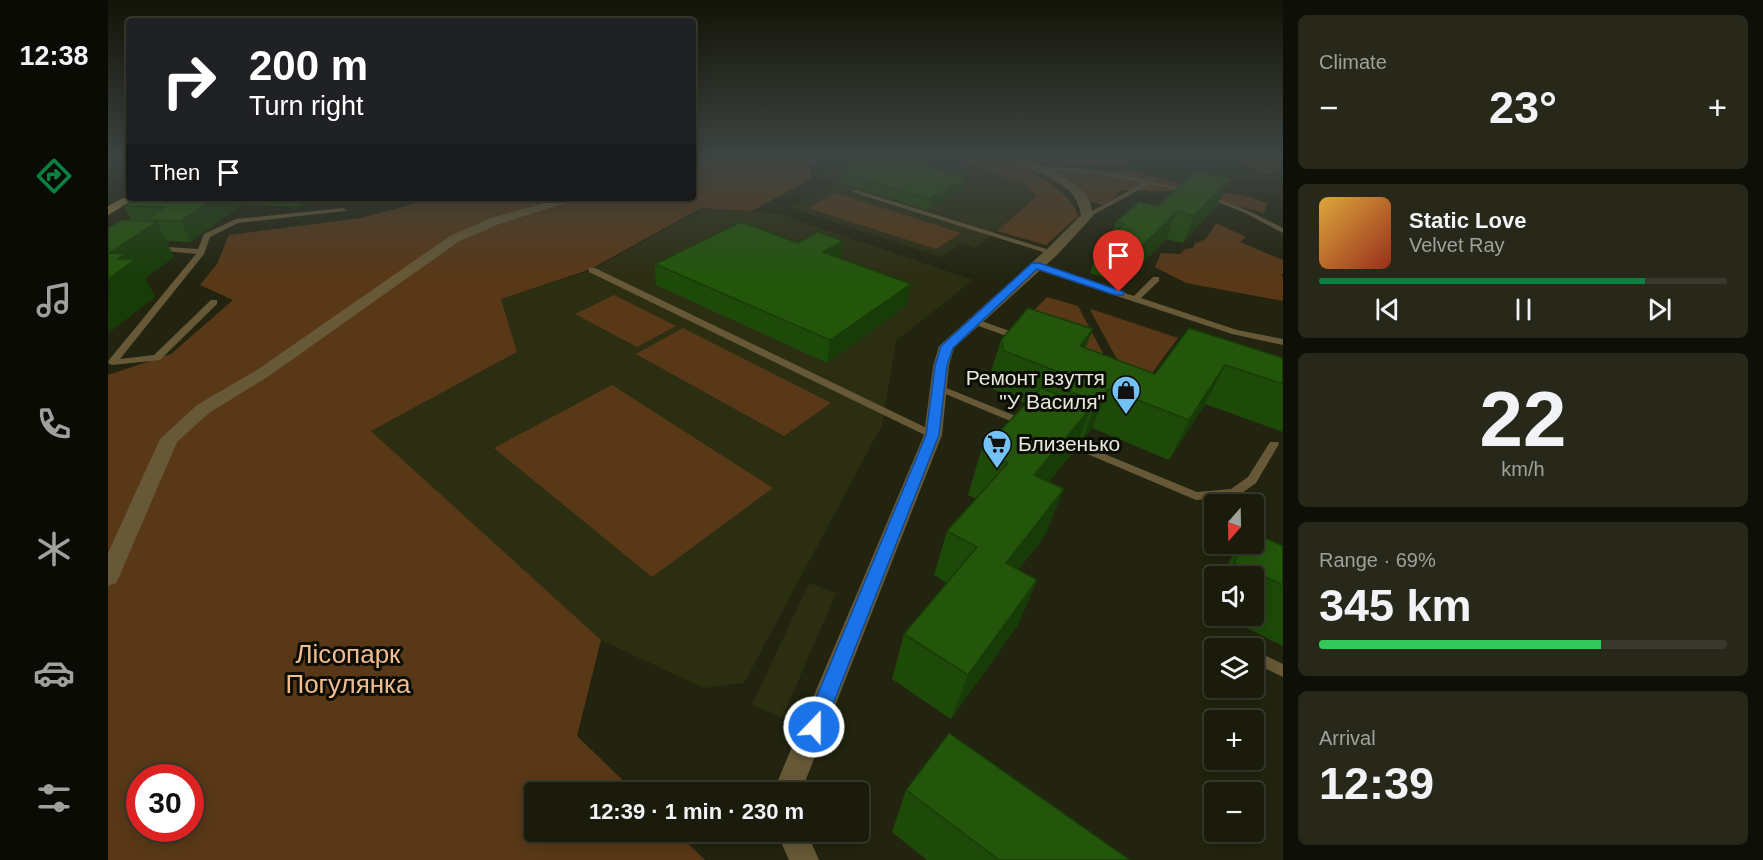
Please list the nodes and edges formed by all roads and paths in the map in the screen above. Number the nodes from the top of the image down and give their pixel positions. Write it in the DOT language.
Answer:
graph roads {
  1 [pos="874,197"];
  2 [pos="1080,197"];
  3 [pos="1122,197"];
  4 [pos="1206,197"];
  5 [pos="126,201"];
  6 [pos="565,201"];
  7 [pos="343,210"];
  8 [pos="108,212"];
  9 [pos="1088,216"];
  10 [pos="1283,231"];
  11 [pos="151,247"];
  12 [pos="201,252"];
  13 [pos="1052,252"];
  14 [pos="1035,266"];
  15 [pos="592,270"];
  16 [pos="1156,279"];
  17 [pos="1137,298"];
  18 [pos="214,302"];
  19 [pos="973,321"];
  20 [pos="1033,342"];
  21 [pos="1283,342"];
  22 [pos="939,388"];
  23 [pos="1035,428"];
  24 [pos="933,435"];
  25 [pos="1056,437"];
  26 [pos="1274,444"];
  27 [pos="108,577"];
  28 [pos="1264,661"];
  29 [pos="1283,671"];
  30 [pos="792,782"];
  31 [pos="796,842"];
  32 [pos="804,860"];
  1 -- 13 [label="lane"];
  2 -- 9 [label="street"];
  3 -- 9 [label="lane"];
  4 -- 10 [label="lane"];
  5 -- 8 [label="main road"];
  6 -- 27 [label="street"];
  7 -- 12 [label="lane"];
  9 -- 13 [label="street"];
  11 -- 12 [label="lane"];
  12 -- 18 [label="lane"];
  13 -- 14 [label="street"];
  14 -- 17 [label="lane"];
  14 -- 19 [label="street"];
  15 -- 24 [label="lane"];
  16 -- 17 [label="lane"];
  17 -- 21 [label="lane"];
  19 -- 20 [label="lane"];
  19 -- 22 [label="street"];
  22 -- 23 [label="lane"];
  22 -- 24 [label="street"];
  24 -- 30 [label="street"];
  25 -- 26 [label="lane"];
  28 -- 29 [label="lane"];
  31 -- 32 [label="street"];
}
